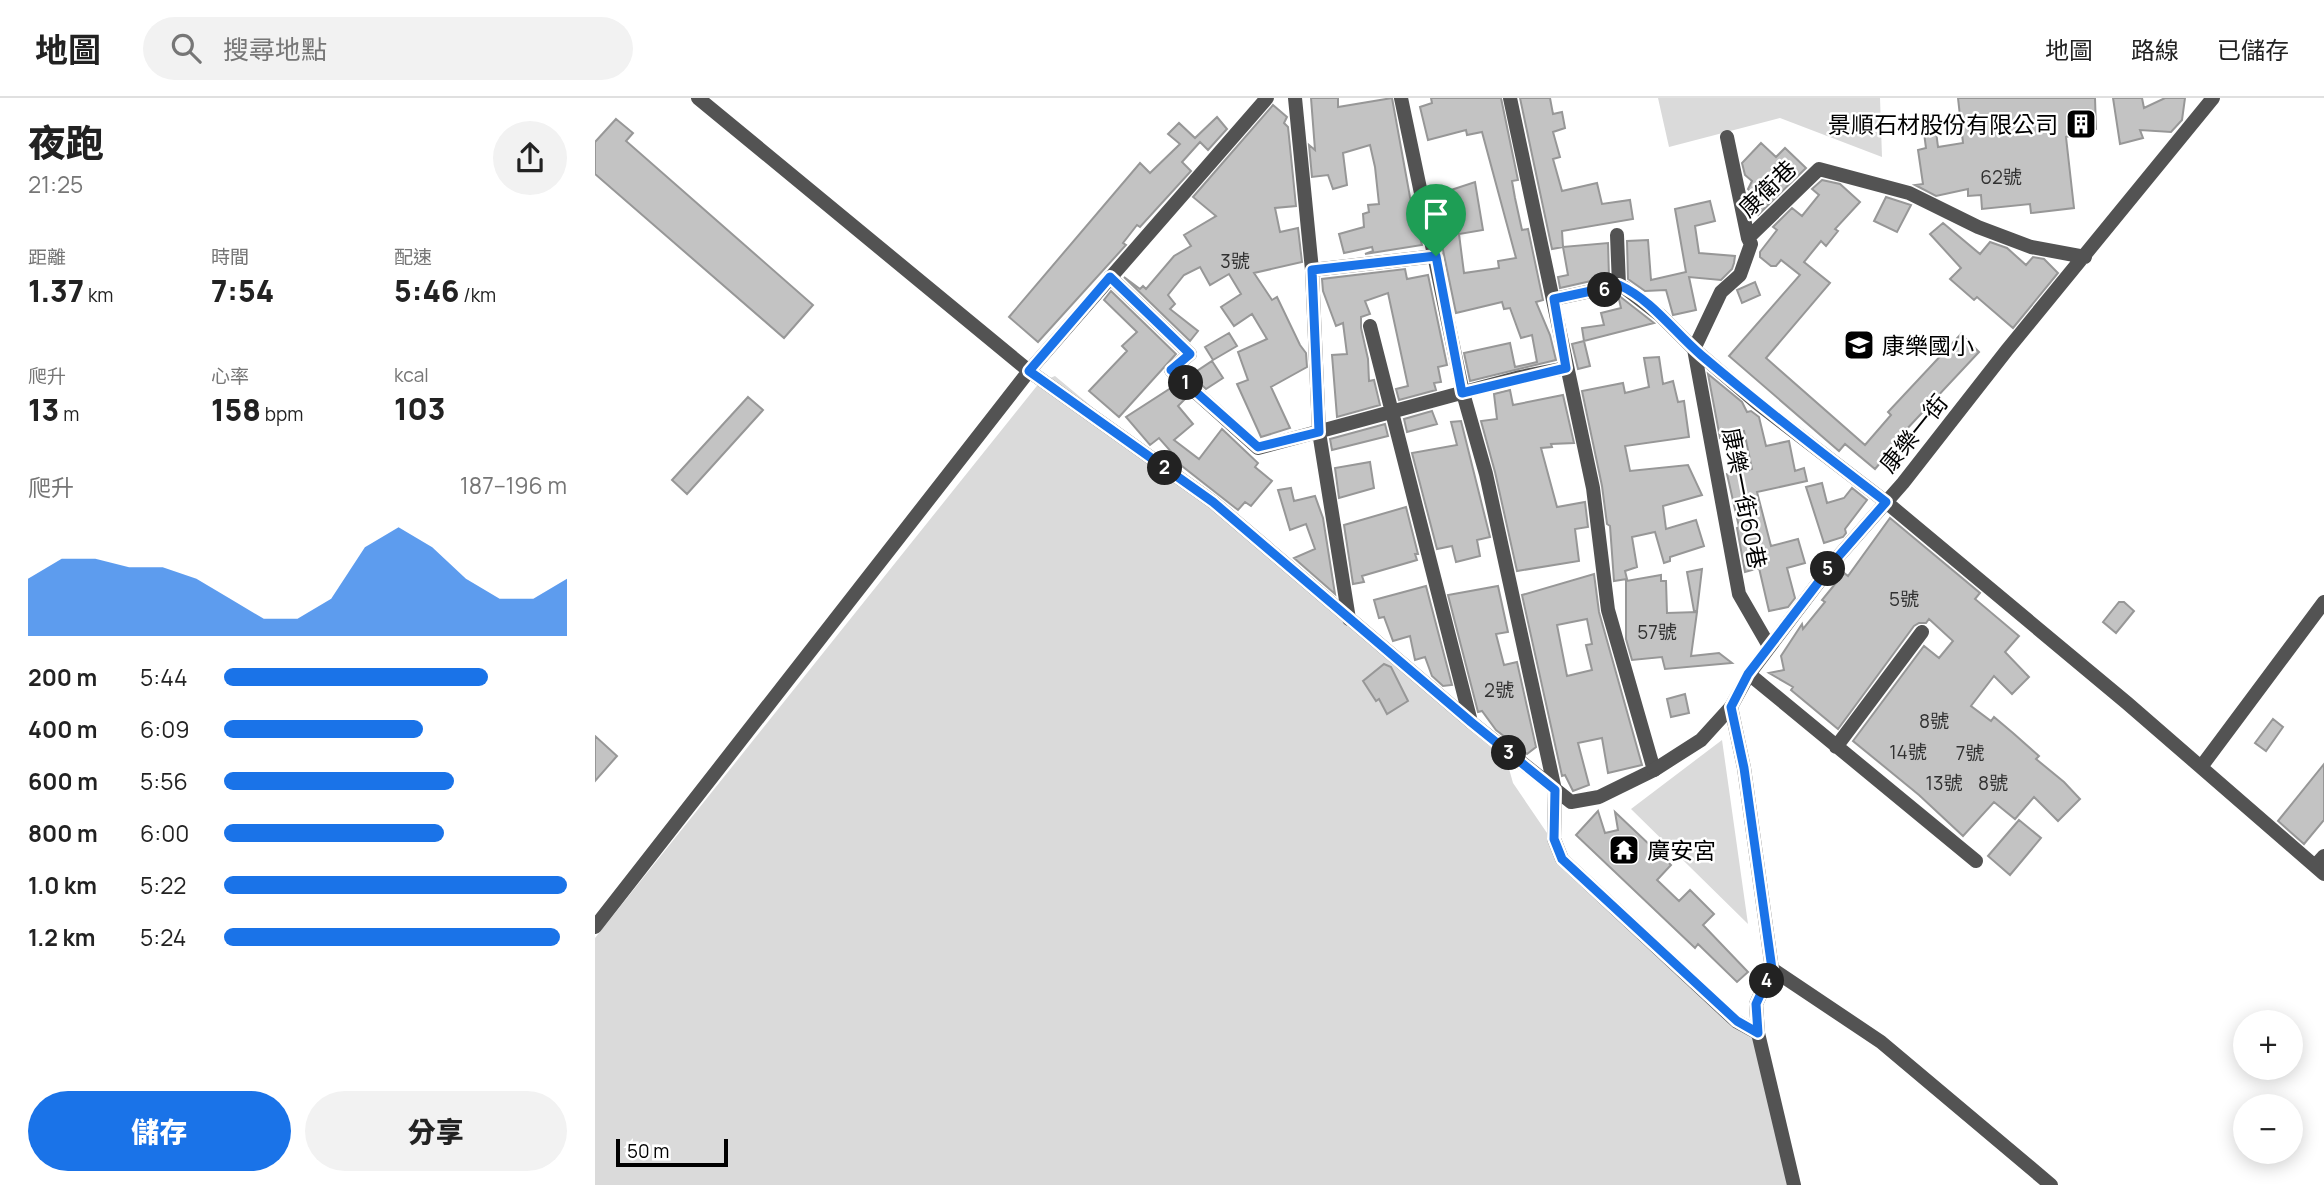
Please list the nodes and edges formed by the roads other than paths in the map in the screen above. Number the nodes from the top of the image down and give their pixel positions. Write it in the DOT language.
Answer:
graph roads {
  1 [pos="698,98"];
  2 [pos="1267,98"];
  3 [pos="1295,98"];
  4 [pos="1401,98"];
  5 [pos="1510,98"];
  6 [pos="2213,98"];
  7 [pos="1727,137"];
  8 [pos="1617,235"];
  9 [pos="1748,238"];
  10 [pos="1436,256"];
  11 [pos="2085,257"];
  12 [pos="1312,270"];
  13 [pos="1110,277"];
  14 [pos="1619,285"];
  15 [pos="1554,299"];
  16 [pos="1370,326"];
  17 [pos="1694,349"];
  18 [pos="1566,368"];
  19 [pos="1029,371"];
  20 [pos="1462,393"];
  21 [pos="1390,413"];
  22 [pos="1319,432"];
  23 [pos="1886,502"];
  24 [pos="2324,602"];
  25 [pos="1349,619"];
  26 [pos="1921,632"];
  27 [pos="1769,646"];
  28 [pos="1748,674"];
  29 [pos="1731,707"];
  30 [pos="1471,722"];
  31 [pos="1836,747"];
  32 [pos="2201,767"];
  33 [pos="1654,770"];
  34 [pos="1555,790"];
  35 [pos="1976,861"];
  36 [pos="2321,865"];
  37 [pos="595,927"];
  38 [pos="1772,969"];
  39 [pos="1758,1033"];
  40 [pos="1794,1185"];
  41 [pos="2051,1185"];
  1 -- 19 [label="street"];
  2 -- 13 [label="street"];
  3 -- 12 [label="street"];
  4 -- 10 [label="street"];
  5 -- 15 [label="street"];
  6 -- 11 [label="street, 康樂一街"];
  7 -- 9 [label="street"];
  8 -- 14 [label="street"];
  9 -- 11 [label="street, 康衛巷"];
  9 -- 17 [label="street, 康衛巷"];
  10 -- 12 [label="street"];
  10 -- 20 [label="street"];
  11 -- 23 [label="street, 康樂一街"];
  12 -- 22 [label="street"];
  13 -- 19 [label="street"];
  13 -- 22 [label="street"];
  14 -- 15 [label="street"];
  14 -- 17 [label="street"];
  15 -- 18 [label="street"];
  16 -- 21 [label="street"];
  17 -- 23 [label="street"];
  17 -- 27 [label="street, 康樂一街60巷"];
  18 -- 20 [label="street"];
  18 -- 33 [label="street"];
  19 -- 25 [label="street"];
  19 -- 37 [label="street"];
  20 -- 21 [label="street"];
  20 -- 34 [label="street"];
  21 -- 22 [label="street"];
  21 -- 30 [label="street"];
  22 -- 25 [label="street"];
  23 -- 27 [label="street, 康樂一街"];
  23 -- 32 [label="street"];
  24 -- 32 [label="street"];
  25 -- 30 [label="street"];
  26 -- 31 [label="street"];
  27 -- 28 [label="street, 康樂一街"];
  28 -- 29 [label="street, 康樂一街"];
  28 -- 31 [label="street"];
  29 -- 33 [label="street, 康樂一街"];
  29 -- 38 [label="street"];
  30 -- 34 [label="street"];
  31 -- 35 [label="street"];
  32 -- 36 [label="street"];
  33 -- 34 [label="street, 康樂一街"];
  34 -- 39 [label="street"];
  38 -- 39 [label="street"];
  38 -- 41 [label="street"];
  39 -- 40 [label="street"];
}
